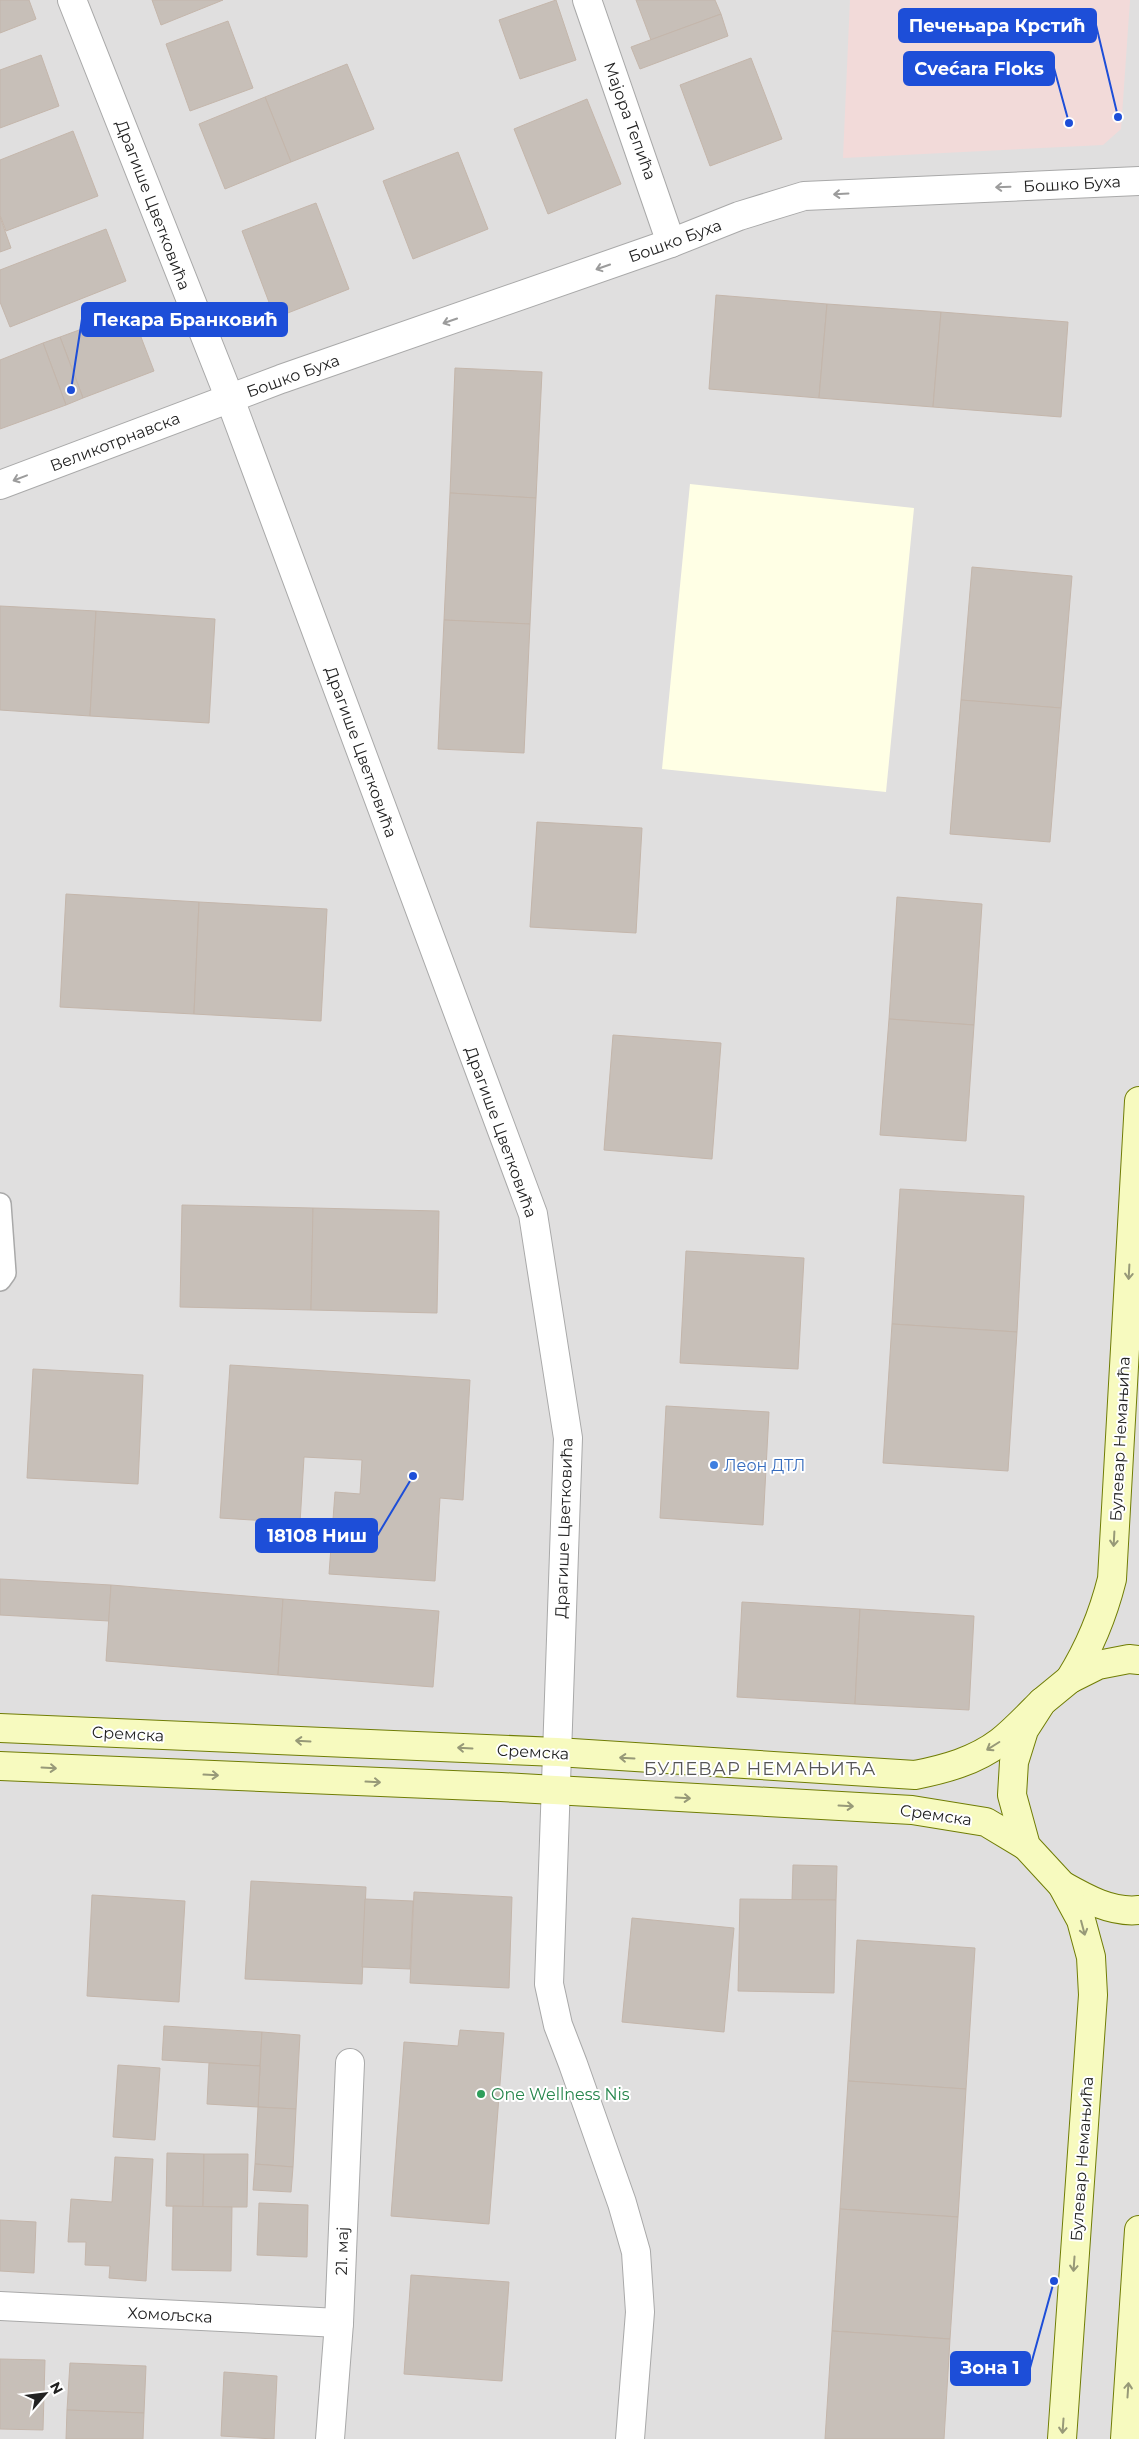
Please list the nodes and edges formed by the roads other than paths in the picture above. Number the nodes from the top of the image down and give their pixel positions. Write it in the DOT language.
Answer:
graph roads {
  1 [pos="72,0"];
  2 [pos="587,0"];
  3 [pos="1139,181"];
  4 [pos="672,243"];
  5 [pos="230,399"];
  6 [pos="0,485"];
  7 [pos="1139,1101"];
  8 [pos="0,1204"];
  9 [pos="0,1280"];
  10 [pos="1139,1660"];
  11 [pos="1070,1679"];
  12 [pos="1042,1702"];
  13 [pos="0,1728"];
  14 [pos="557,1752"];
  15 [pos="0,1766"];
  16 [pos="556,1792"];
  17 [pos="1026,1846"];
  18 [pos="1062,1885"];
  19 [pos="1139,1910"];
  20 [pos="350,2063"];
  21 [pos="1139,2230"];
  22 [pos="0,2306"];
  23 [pos="339,2323"];
  24 [pos="330,2439"];
  25 [pos="630,2439"];
  26 [pos="1062,2439"];
  27 [pos="1125,2439"];
  1 -- 5 [label="street, Драгише Цветковића"];
  2 -- 4 [label="street, Мајора Тепића"];
  3 -- 4 [label="street, Бошко Буха, one-way"];
  4 -- 5 [label="street, Бошко Буха, one-way"];
  5 -- 6 [label="street, Великотрнавска, one-way"];
  5 -- 14 [label="street, Драгише Цветковића"];
  7 -- 11 [label="street, Булевар Немањића, one-way"];
  8 -- 9 [label="lane"];
  10 -- 11 [label="street, Булевар Немањића"];
  11 -- 12 [label="street, Булевар Немањића"];
  12 -- 14 [label="street, Сремска, one-way"];
  12 -- 17 [label="street, Булевар Немањића"];
  14 -- 13 [label="street, Сремска, one-way"];
  14 -- 16 [label="street, Драгише Цветковића"];
  15 -- 16 [label="street, Сремска, one-way"];
  16 -- 17 [label="street, Сремска, one-way"];
  16 -- 25 [label="street, Драгише Цветковића"];
  17 -- 18 [label="street, Булевар Немањића"];
  18 -- 19 [label="street, Булевар Немањића"];
  18 -- 26 [label="street, Булевар Немањића, one-way"];
  20 -- 23 [label="street, 21. мај"];
  27 -- 21 [label="street, one-way"];
  22 -- 23 [label="street, Хомољска"];
  23 -- 24 [label="street, 21. мај"];
}
